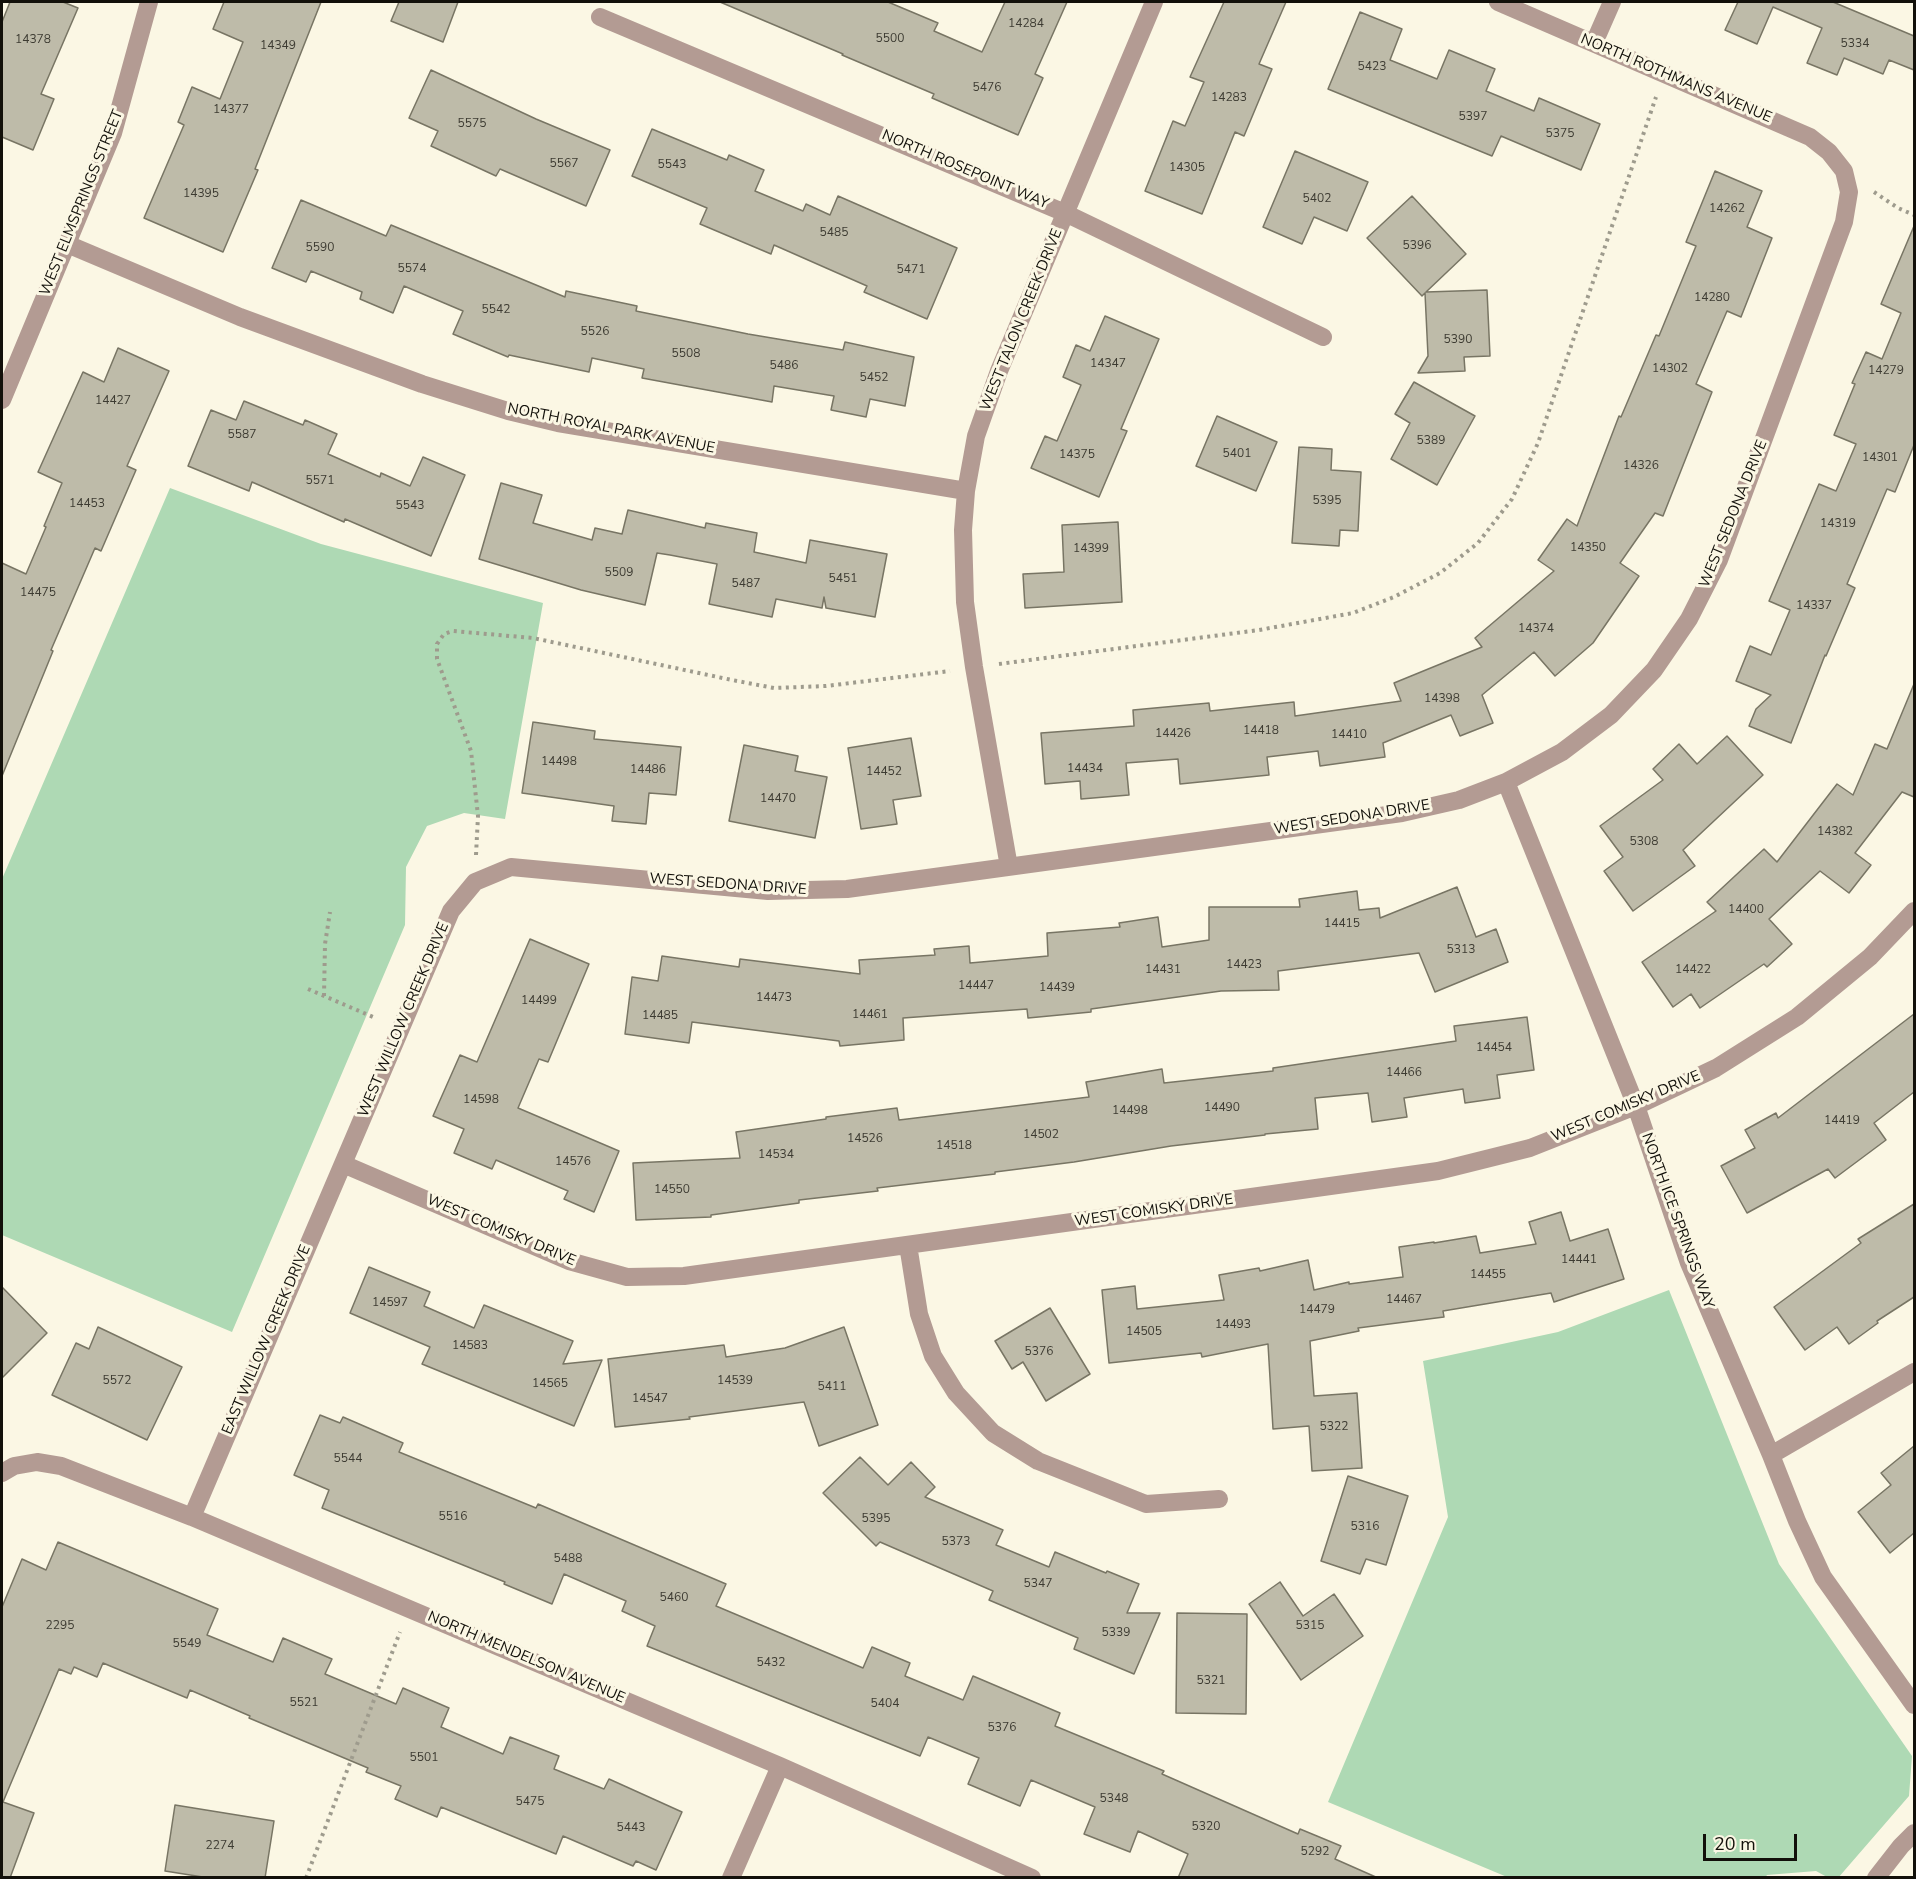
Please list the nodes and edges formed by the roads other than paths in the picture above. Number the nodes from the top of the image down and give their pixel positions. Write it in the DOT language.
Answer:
graph roads {
  1 [pos="149,2"];
  2 [pos="1154,2"];
  3 [pos="1498,2"];
  4 [pos="1612,2"];
  5 [pos="600,17"];
  6 [pos="1594,44"];
  7 [pos="1844,171"];
  8 [pos="1065,213"];
  9 [pos="67,244"];
  10 [pos="1323,337"];
  11 [pos="2,400"];
  12 [pos="966,490"];
  13 [pos="1506,782"];
  14 [pos="1009,867"];
  15 [pos="475,882"];
  16 [pos="1914,912"];
  17 [pos="1636,1106"];
  18 [pos="343,1164"];
  19 [pos="909,1245"];
  20 [pos="1914,1372"];
  21 [pos="1771,1455"];
  22 [pos="8,1470"];
  23 [pos="1219,1499"];
  24 [pos="192,1517"];
  25 [pos="1914,1705"];
  26 [pos="780,1766"];
  27 [pos="1914,1833"];
  28 [pos="731,1878"];
  29 [pos="1032,1878"];
  30 [pos="1876,1878"];
  1 -- 9 [label="street, WEST ELMSPRINGS STREET"];
  2 -- 8 [label="street, WEST TALON CREEK DRIVE"];
  3 -- 6 [label="street, NORTH ROTHMANS AVENUE"];
  4 -- 6 [label="street"];
  5 -- 8 [label="street, NORTH ROSEPOINT WAY"];
  6 -- 7 [label="street, NORTH ROTHMANS AVENUE"];
  7 -- 13 [label="street, WEST SEDONA DRIVE"];
  8 -- 10 [label="street, NORTH ROSEPOINT WAY"];
  8 -- 12 [label="street, WEST TALON CREEK DRIVE"];
  9 -- 11 [label="street, WEST ELMSPRINGS STREET"];
  9 -- 12 [label="street, NORTH ROYAL PARK AVENUE"];
  12 -- 14 [label="street, WEST TALON CREEK DRIVE"];
  13 -- 14 [label="street, WEST SEDONA DRIVE"];
  13 -- 17 [label="street, NORTH ICE SPRINGS WAY"];
  14 -- 15 [label="street, WEST SEDONA DRIVE"];
  15 -- 18 [label="street, WEST WILLOW CREEK DRIVE"];
  16 -- 17 [label="street, WEST COMISKY DRIVE"];
  17 -- 19 [label="street, WEST COMISKY DRIVE"];
  17 -- 21 [label="street, NORTH ICE SPRINGS WAY"];
  18 -- 19 [label="street, WEST COMISKY DRIVE"];
  18 -- 24 [label="street, EAST WILLOW CREEK DRIVE"];
  19 -- 23 [label="street"];
  20 -- 21 [label="street"];
  21 -- 25 [label="street, NORTH ICE SPRINGS WAY"];
  22 -- 24 [label="street, NORTH MENDELSON AVENUE"];
  24 -- 26 [label="street, NORTH MENDELSON AVENUE"];
  26 -- 28 [label="street"];
  26 -- 29 [label="street, NORTH MENDELSON AVENUE"];
  27 -- 30 [label="street"];
}
